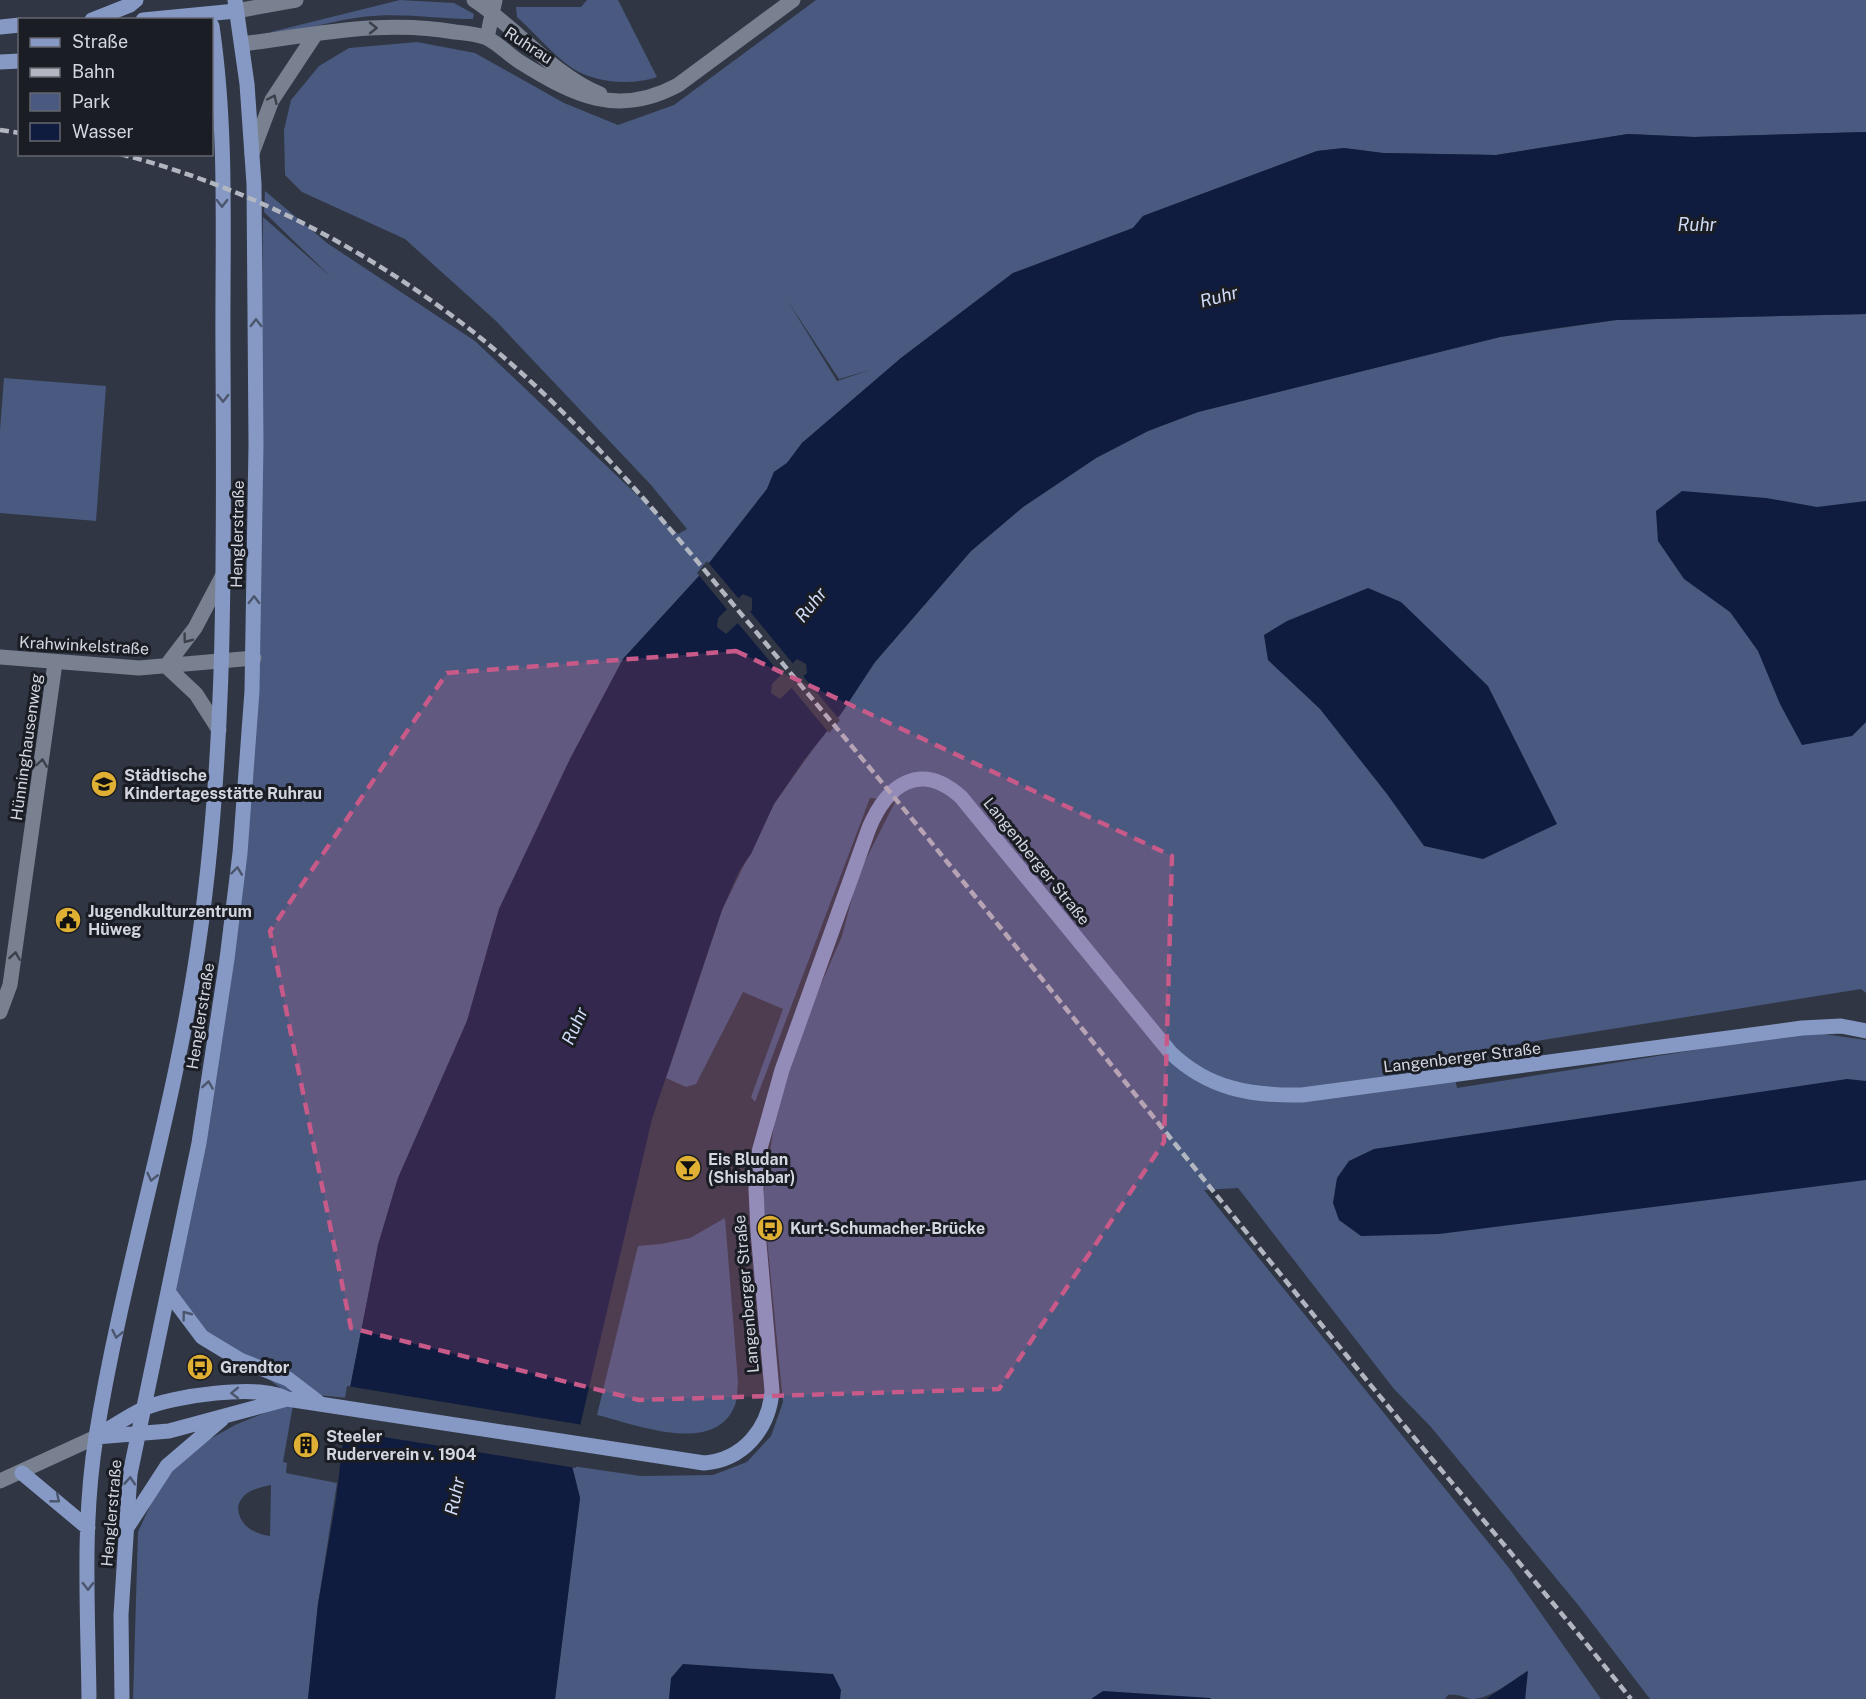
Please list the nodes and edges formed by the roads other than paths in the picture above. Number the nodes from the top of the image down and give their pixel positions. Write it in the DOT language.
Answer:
graph roads {
  1 [pos="136,0"];
  2 [pos="296,0"];
  3 [pos="474,0"];
  4 [pos="793,0"];
  5 [pos="235,6"];
  6 [pos="494,6"];
  7 [pos="210,15"];
  8 [pos="97,18"];
  9 [pos="170,18"];
  10 [pos="18,26"];
  11 [pos="0,27"];
  12 [pos="315,35"];
  13 [pos="487,38"];
  14 [pos="242,44"];
  15 [pos="213,48"];
  16 [pos="18,61"];
  17 [pos="0,62"];
  18 [pos="614,99"];
  19 [pos="216,139"];
  20 [pos="252,153"];
  21 [pos="224,573"];
  22 [pos="0,657"];
  23 [pos="254,658"];
  24 [pos="221,660"];
  25 [pos="55,663"];
  26 [pos="166,666"];
  27 [pos="219,730"];
  28 [pos="0,1012"];
  29 [pos="1866,1031"];
  30 [pos="169,1293"];
  31 [pos="105,1393"];
  32 [pos="287,1399"];
  33 [pos="318,1402"];
  34 [pos="144,1408"];
  35 [pos="225,1417"];
  36 [pos="124,1419"];
  37 [pos="139,1434"];
  38 [pos="96,1437"];
  39 [pos="22,1473"];
  40 [pos="0,1481"];
  41 [pos="88,1528"];
  42 [pos="126,1528"];
  43 [pos="89,1699"];
  44 [pos="122,1699"];
  1 -- 8 [label="main road"];
  2 -- 5 [label="street"];
  3 -- 6 [label="street, Ruhrau"];
  4 -- 18 [label="street, Ruhrau"];
  5 -- 7 [label="main road"];
  5 -- 14 [label="main road, Henglerstraße"];
  6 -- 13 [label="street"];
  6 -- 18 [label="street, Ruhrau"];
  7 -- 9 [label="main road"];
  10 -- 11 [label="main road"];
  12 -- 13 [label="street, Ruhrau, one-way"];
  12 -- 14 [label="street, Ruhrau"];
  20 -- 12 [label="street, one-way"];
  13 -- 18 [label="street, Ruhrau"];
  14 -- 15 [label="main road"];
  14 -- 20 [label="main road, Henglerstraße"];
  15 -- 19 [label="main road, Henglerstraße"];
  16 -- 17 [label="main road"];
  19 -- 21 [label="main road, Henglerstraße, one-way"];
  23 -- 20 [label="main road, Henglerstraße, one-way"];
  21 -- 24 [label="main road, Henglerstraße"];
  21 -- 26 [label="street, Krahwinkelstraße, one-way"];
  22 -- 25 [label="street, Krahwinkelstraße"];
  23 -- 24 [label="street, Krahwinkelstraße"];
  30 -- 23 [label="main road, Henglerstraße, one-way"];
  24 -- 26 [label="street, Krahwinkelstraße"];
  24 -- 27 [label="main road, Henglerstraße"];
  25 -- 26 [label="street, Krahwinkelstraße"];
  28 -- 25 [label="street, Hünninghausenweg, one-way"];
  26 -- 27 [label="street, Krahwinkelstraße"];
  27 -- 31 [label="main road, Henglerstraße, one-way"];
  29 -- 33 [label="main road, Langenberger Straße"];
  33 -- 30 [label="main road, one-way"];
  30 -- 34 [label="main road, Henglerstraße"];
  31 -- 36 [label="main road"];
  31 -- 38 [label="main road, Henglerstraße"];
  32 -- 33 [label="main road"];
  32 -- 34 [label="main road, one-way"];
  32 -- 35 [label="main road"];
  34 -- 36 [label="main road"];
  34 -- 37 [label="main road, Henglerstraße"];
  35 -- 37 [label="main road"];
  35 -- 42 [label="main road"];
  36 -- 37 [label="main road"];
  36 -- 38 [label="main road"];
  37 -- 38 [label="main road"];
  42 -- 37 [label="main road, Henglerstraße, one-way"];
  38 -- 39 [label="street"];
  38 -- 41 [label="main road, Henglerstraße"];
  39 -- 40 [label="street"];
  39 -- 41 [label="main road, one-way"];
  41 -- 43 [label="main road, Henglerstraße, one-way"];
  42 -- 44 [label="main road, Henglerstraße"];
}
